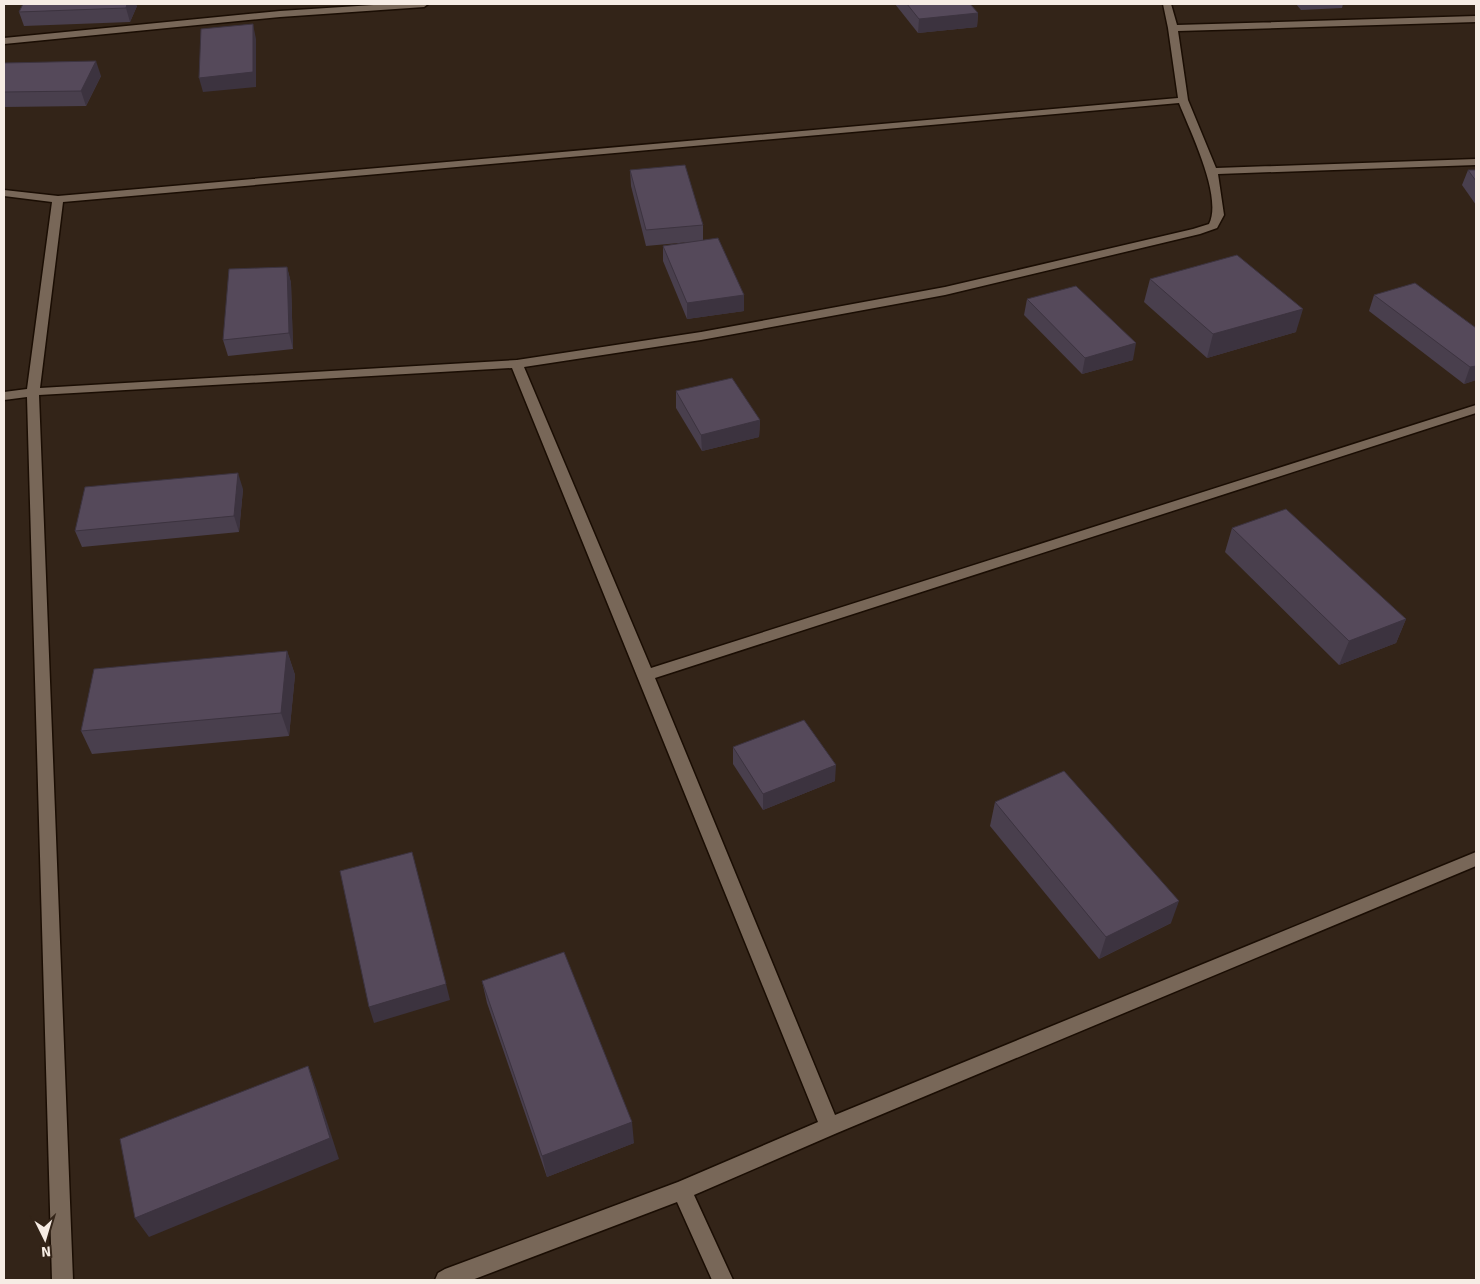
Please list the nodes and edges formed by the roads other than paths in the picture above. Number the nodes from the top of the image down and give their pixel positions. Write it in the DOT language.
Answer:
graph roads {
  1 [pos="284,4"];
  2 [pos="424,4"];
  3 [pos="1168,4"];
  4 [pos="280,14"];
  5 [pos="1476,19"];
  6 [pos="1173,28"];
  7 [pos="4,41"];
  8 [pos="1183,100"];
  9 [pos="1476,162"];
  10 [pos="1212,170"];
  11 [pos="4,193"];
  12 [pos="58,199"];
  13 [pos="517,364"];
  14 [pos="33,392"];
  15 [pos="4,396"];
  16 [pos="1476,409"];
  17 [pos="646,675"];
  18 [pos="1476,859"];
  19 [pos="830,1126"];
  20 [pos="682,1190"];
  21 [pos="62,1280"];
  22 [pos="445,1280"];
  23 [pos="723,1280"];
  1 -- 4 [label="street"];
  2 -- 4 [label="street"];
  3 -- 6 [label="street"];
  4 -- 7 [label="street"];
  5 -- 6 [label="street"];
  6 -- 8 [label="street"];
  8 -- 10 [label="street"];
  8 -- 12 [label="street"];
  9 -- 10 [label="street"];
  10 -- 13 [label="street"];
  11 -- 12 [label="street"];
  12 -- 14 [label="street"];
  13 -- 14 [label="street"];
  13 -- 17 [label="street"];
  14 -- 15 [label="street"];
  14 -- 21 [label="street"];
  16 -- 17 [label="street"];
  17 -- 19 [label="street"];
  18 -- 19 [label="street"];
  19 -- 20 [label="street"];
  20 -- 22 [label="street"];
  20 -- 23 [label="street"];
}
